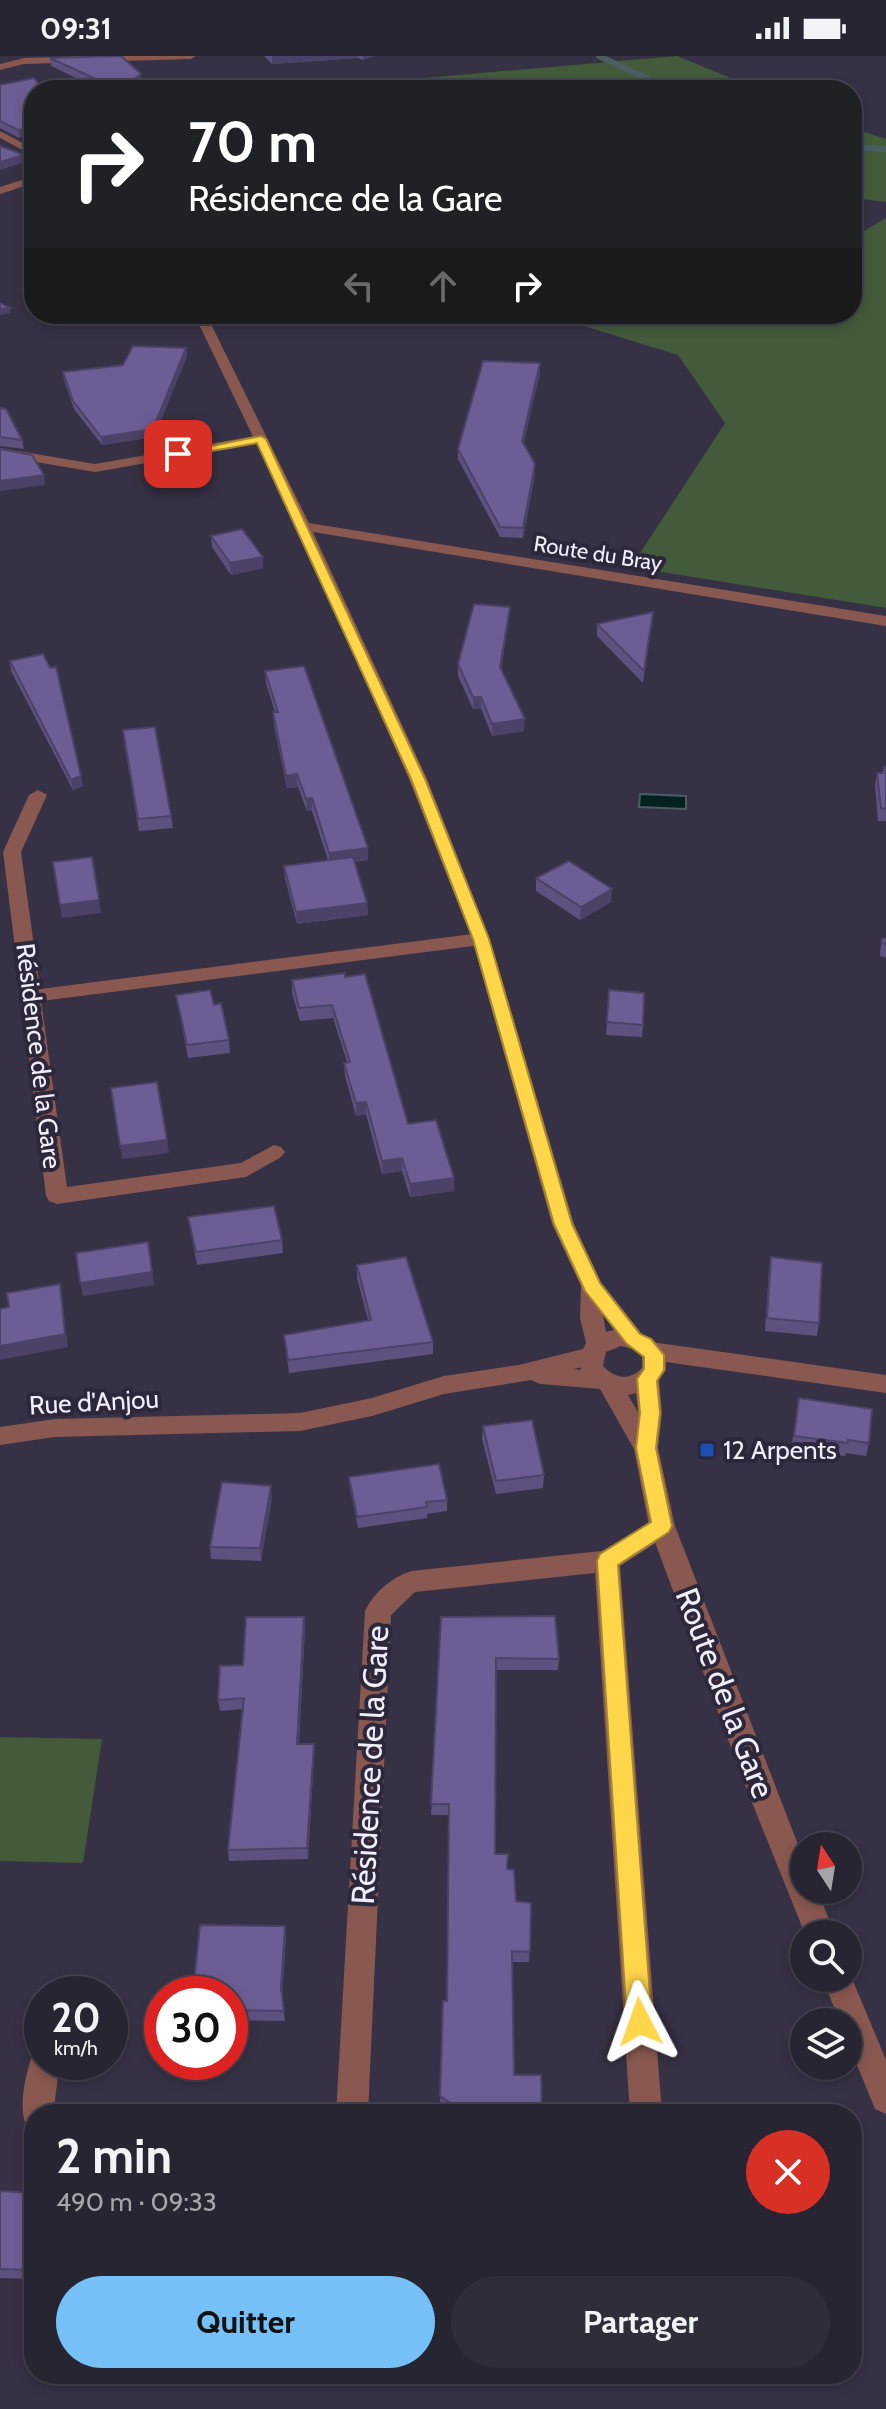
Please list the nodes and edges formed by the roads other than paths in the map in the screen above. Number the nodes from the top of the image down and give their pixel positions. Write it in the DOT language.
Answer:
graph roads {
  1 [pos="191,56"];
  2 [pos="0,67"];
  3 [pos="0,134"];
  4 [pos="24,147"];
  5 [pos="24,183"];
  6 [pos="0,191"];
  7 [pos="205,324"];
  8 [pos="261,439"];
  9 [pos="0,452"];
  10 [pos="303,526"];
  11 [pos="886,621"];
  12 [pos="38,795"];
  13 [pos="481,939"];
  14 [pos="31,996"];
  15 [pos="274,1152"];
  16 [pos="592,1286"];
  17 [pos="594,1350"];
  18 [pos="646,1360"];
  19 [pos="519,1374"];
  20 [pos="605,1381"];
  21 [pos="886,1384"];
  22 [pos="0,1436"];
  23 [pos="646,1448"];
  24 [pos="662,1526"];
  25 [pos="607,1561"];
  26 [pos="814,1920"];
  27 [pos="843,1992"];
  28 [pos="42,2080"];
  29 [pos="886,2098"];
  30 [pos="39,2104"];
  31 [pos="352,2104"];
  32 [pos="645,2104"];
  1 -- 2 [label="street"];
  3 -- 4 [label="street"];
  5 -- 6 [label="street"];
  7 -- 8 [label="street"];
  8 -- 9 [label="street"];
  8 -- 10 [label="street"];
  10 -- 11 [label="street, Route du Bray"];
  10 -- 13 [label="street"];
  12 -- 14 [label="street, Résidence de la Gare"];
  13 -- 14 [label="street"];
  13 -- 16 [label="street"];
  14 -- 15 [label="street, Résidence de la Gare"];
  16 -- 17 [label="street"];
  16 -- 18 [label="street"];
  17 -- 18 [label="street"];
  17 -- 19 [label="street"];
  17 -- 20 [label="street"];
  18 -- 20 [label="street"];
  18 -- 21 [label="street"];
  18 -- 23 [label="street, Route de la Gare"];
  19 -- 20 [label="street"];
  19 -- 22 [label="street, Rue d'Anjou"];
  20 -- 23 [label="street, Route de la Gare"];
  23 -- 24 [label="street, Route de la Gare"];
  24 -- 25 [label="street, Résidence de la Gare"];
  24 -- 26 [label="street, Route de la Gare"];
  25 -- 31 [label="street, Résidence de la Gare"];
  25 -- 32 [label="street"];
  27 -- 29 [label="street"];
  28 -- 30 [label="street"];
}
